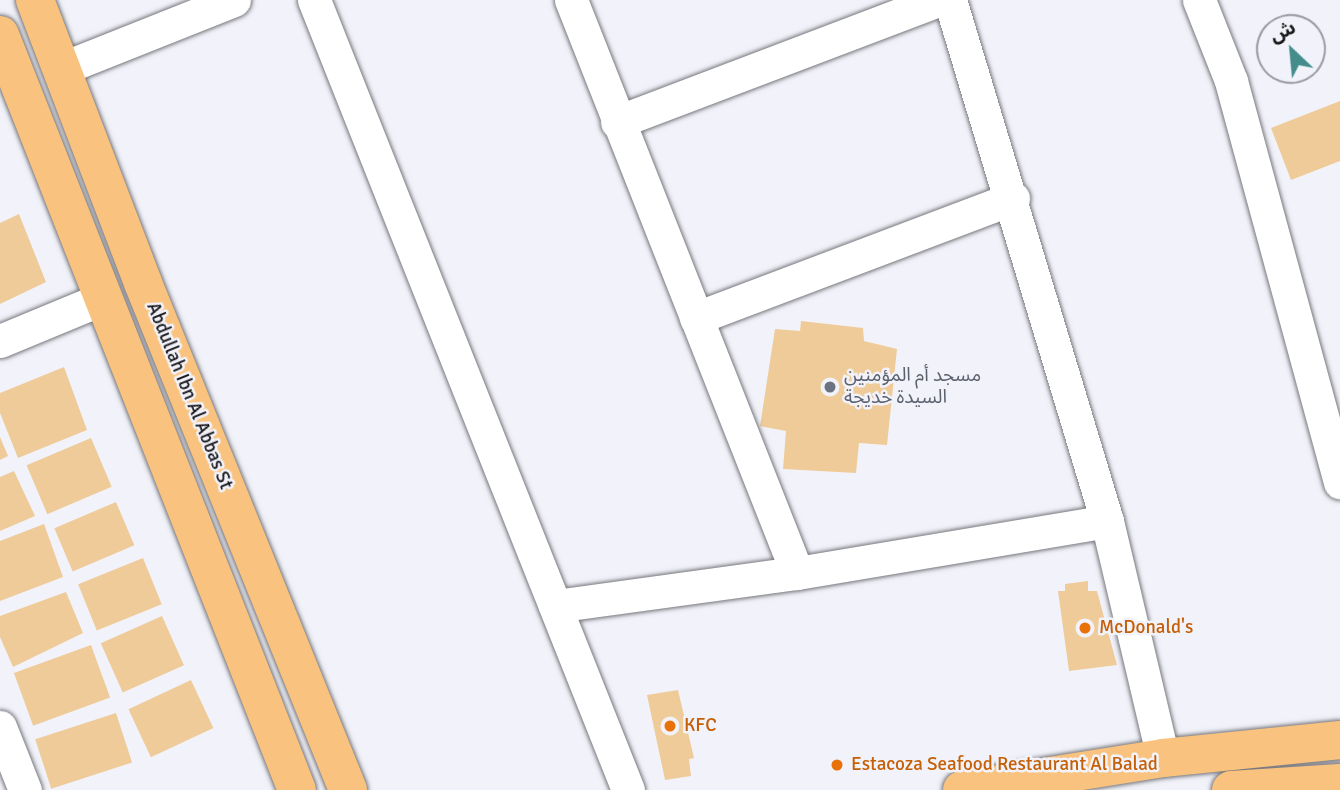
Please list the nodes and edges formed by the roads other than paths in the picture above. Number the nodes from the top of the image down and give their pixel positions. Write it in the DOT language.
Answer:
graph roads {
  1 [pos="35,0"];
  2 [pos="234,0"];
  3 [pos="314,0"];
  4 [pos="571,0"];
  5 [pos="939,0"];
  6 [pos="950,0"];
  7 [pos="1199,0"];
  8 [pos="0,35"];
  9 [pos="63,68"];
  10 [pos="10,93"];
  11 [pos="617,122"];
  12 [pos="1013,198"];
  13 [pos="104,298"];
  14 [pos="696,318"];
  15 [pos="0,341"];
  16 [pos="1340,479"];
  17 [pos="1107,521"];
  18 [pos="797,573"];
  19 [pos="555,606"];
  20 [pos="0,727"];
  21 [pos="1340,740"];
  22 [pos="1163,758"];
  23 [pos="1340,783"];
  24 [pos="25,790"];
  25 [pos="297,790"];
  26 [pos="348,790"];
  27 [pos="628,790"];
  28 [pos="962,790"];
  29 [pos="1231,790"];
  1 -- 9 [label="main road, Abdullah Ibn Al Abbas St"];
  2 -- 9 [label="street"];
  3 -- 19 [label="street"];
  4 -- 11 [label="street"];
  5 -- 11 [label="street"];
  6 -- 12 [label="street"];
  7 -- 16 [label="street"];
  8 -- 10 [label="main road"];
  9 -- 26 [label="main road, Abdullah Ibn Al Abbas St"];
  10 -- 13 [label="main road"];
  11 -- 14 [label="street"];
  12 -- 14 [label="street"];
  12 -- 17 [label="street"];
  13 -- 15 [label="street"];
  13 -- 25 [label="main road"];
  14 -- 18 [label="street"];
  17 -- 18 [label="street"];
  17 -- 22 [label="street"];
  18 -- 19 [label="street"];
  19 -- 27 [label="street"];
  20 -- 24 [label="street"];
  21 -- 22 [label="main road"];
  22 -- 28 [label="main road"];
  23 -- 29 [label="main road"];
}
